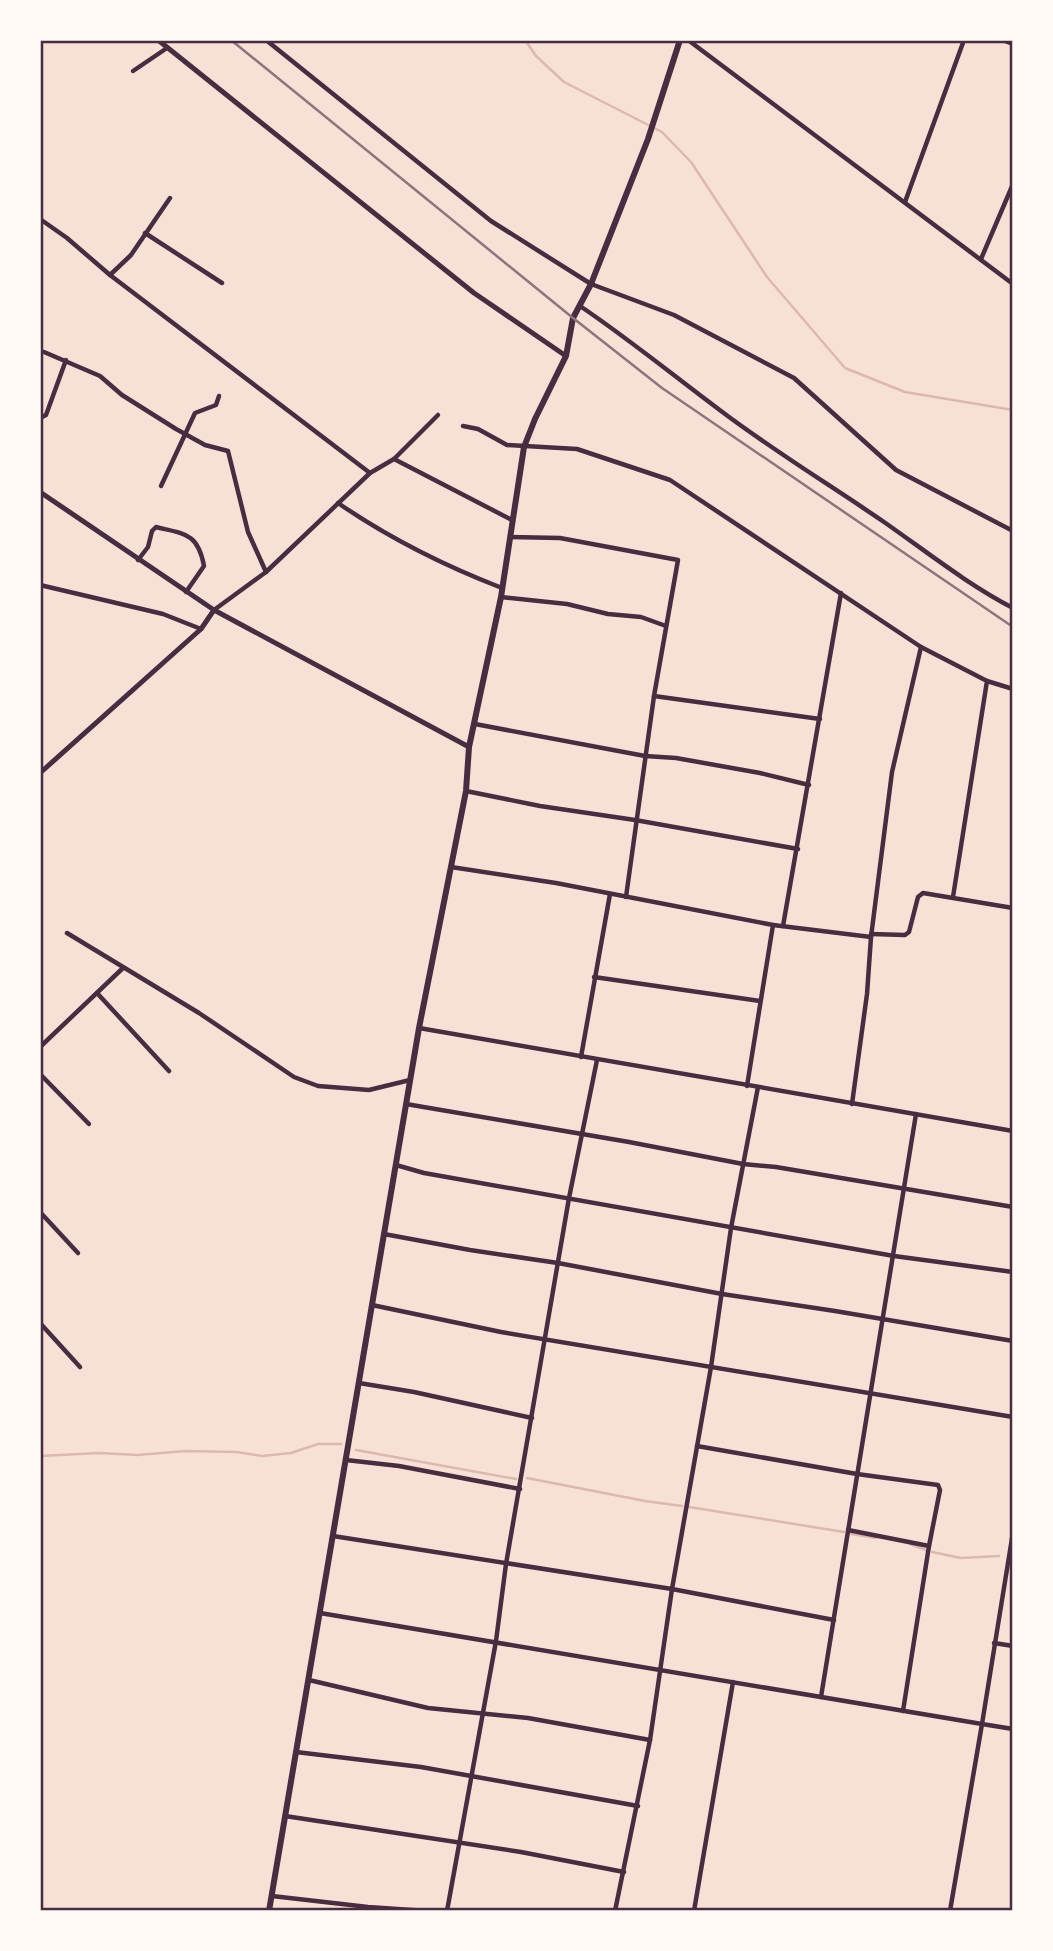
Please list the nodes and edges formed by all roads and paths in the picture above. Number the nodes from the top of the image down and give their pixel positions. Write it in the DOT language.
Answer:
graph roads {
  1 [pos="158,40"];
  2 [pos="265,40"];
  3 [pos="680,40"];
  4 [pos="688,40"];
  5 [pos="964,40"];
  6 [pos="1002,40"];
  7 [pos="1013,44"];
  8 [pos="167,48"];
  9 [pos="133,71"];
  10 [pos="1013,184"];
  11 [pos="170,198"];
  12 [pos="905,202"];
  13 [pos="40,219"];
  14 [pos="145,233"];
  15 [pos="981,259"];
  16 [pos="110,275"];
  17 [pos="222,283"];
  18 [pos="591,284"];
  19 [pos="1013,284"];
  20 [pos="580,306"];
  21 [pos="44,352"];
  22 [pos="566,356"];
  23 [pos="66,360"];
  24 [pos="219,396"];
  25 [pos="438,415"];
  26 [pos="40,418"];
  27 [pos="463,426"];
  28 [pos="186,433"];
  29 [pos="524,447"];
  30 [pos="394,459"];
  31 [pos="370,473"];
  32 [pos="161,486"];
  33 [pos="40,492"];
  34 [pos="338,503"];
  35 [pos="512,520"];
  36 [pos="1013,531"];
  37 [pos="510,537"];
  38 [pos="138,560"];
  39 [pos="266,572"];
  40 [pos="40,585"];
  41 [pos="502,588"];
  42 [pos="186,592"];
  43 [pos="841,593"];
  44 [pos="501,597"];
  45 [pos="1013,608"];
  46 [pos="214,610"];
  47 [pos="666,626"];
  48 [pos="201,629"];
  49 [pos="921,647"];
  50 [pos="987,681"];
  51 [pos="1013,689"];
  52 [pos="654,696"];
  53 [pos="820,719"];
  54 [pos="475,724"];
  55 [pos="468,747"];
  56 [pos="645,756"];
  57 [pos="41,771"];
  58 [pos="809,785"];
  59 [pos="466,791"];
  60 [pos="635,820"];
  61 [pos="798,849"];
  62 [pos="451,867"];
  63 [pos="610,894"];
  64 [pos="626,897"];
  65 [pos="953,897"];
  66 [pos="1013,908"];
  67 [pos="773,925"];
  68 [pos="783,926"];
  69 [pos="67,933"];
  70 [pos="871,936"];
  71 [pos="123,968"];
  72 [pos="594,976"];
  73 [pos="97,993"];
  74 [pos="760,1001"];
  75 [pos="419,1028"];
  76 [pos="40,1047"];
  77 [pos="581,1057"];
  78 [pos="597,1060"];
  79 [pos="169,1071"];
  80 [pos="40,1074"];
  81 [pos="411,1080"];
  82 [pos="747,1086"];
  83 [pos="758,1087"];
  84 [pos="407,1104"];
  85 [pos="852,1104"];
  86 [pos="916,1114"];
  87 [pos="89,1124"];
  88 [pos="1013,1131"];
  89 [pos="582,1133"];
  90 [pos="743,1164"];
  91 [pos="396,1165"];
  92 [pos="904,1189"];
  93 [pos="569,1198"];
  94 [pos="1013,1207"];
  95 [pos="40,1212"];
  96 [pos="731,1227"];
  97 [pos="384,1234"];
  98 [pos="78,1253"];
  99 [pos="894,1256"];
  100 [pos="558,1263"];
  101 [pos="1013,1272"];
  102 [pos="722,1294"];
  103 [pos="372,1306"];
  104 [pos="883,1319"];
  105 [pos="40,1323"];
  106 [pos="545,1338"];
  107 [pos="1013,1341"];
  108 [pos="80,1367"];
  109 [pos="711,1367"];
  110 [pos="359,1383"];
  111 [pos="870,1394"];
  112 [pos="1013,1417"];
  113 [pos="532,1418"];
  114 [pos="697,1447"];
  115 [pos="346,1460"];
  116 [pos="856,1474"];
  117 [pos="520,1489"];
  118 [pos="848,1530"];
  119 [pos="1013,1532"];
  120 [pos="333,1536"];
  121 [pos="929,1546"];
  122 [pos="506,1564"];
  123 [pos="1006,1570"];
  124 [pos="1013,1571"];
  125 [pos="672,1589"];
  126 [pos="320,1613"];
  127 [pos="834,1620"];
  128 [pos="496,1641"];
  129 [pos="993,1643"];
  130 [pos="1013,1646"];
  131 [pos="660,1669"];
  132 [pos="309,1680"];
  133 [pos="733,1682"];
  134 [pos="821,1698"];
  135 [pos="903,1711"];
  136 [pos="484,1713"];
  137 [pos="982,1724"];
  138 [pos="1013,1728"];
  139 [pos="650,1741"];
  140 [pos="296,1752"];
  141 [pos="472,1777"];
  142 [pos="638,1805"];
  143 [pos="285,1816"];
  144 [pos="460,1844"];
  145 [pos="624,1872"];
  146 [pos="272,1896"];
  147 [pos="269,1911"];
  148 [pos="427,1911"];
  149 [pos="447,1911"];
  150 [pos="615,1911"];
  151 [pos="694,1911"];
  152 [pos="950,1911"];
  1 -- 8 [label="street"];
  2 -- 18 [label="street"];
  3 -- 18 [label="main road"];
  4 -- 12 [label="street"];
  5 -- 12 [label="street"];
  6 -- 7 [label="street"];
  8 -- 9 [label="street"];
  8 -- 22 [label="street"];
  10 -- 15 [label="street"];
  11 -- 14 [label="street"];
  12 -- 15 [label="street"];
  13 -- 16 [label="street"];
  14 -- 16 [label="street"];
  14 -- 17 [label="street"];
  15 -- 19 [label="street"];
  16 -- 31 [label="street"];
  18 -- 20 [label="main road"];
  18 -- 36 [label="street"];
  20 -- 22 [label="main road"];
  20 -- 45 [label="street"];
  21 -- 23 [label="street"];
  22 -- 29 [label="main road"];
  23 -- 26 [label="street"];
  23 -- 28 [label="street"];
  24 -- 28 [label="street"];
  25 -- 30 [label="street"];
  27 -- 29 [label="street"];
  28 -- 32 [label="street"];
  28 -- 39 [label="street"];
  29 -- 35 [label="main road"];
  29 -- 43 [label="street"];
  30 -- 31 [label="street"];
  30 -- 35 [label="street"];
  31 -- 34 [label="street"];
  33 -- 38 [label="street"];
  34 -- 39 [label="street"];
  34 -- 41 [label="street"];
  35 -- 37 [label="main road"];
  37 -- 41 [label="main road"];
  37 -- 47 [label="street"];
  38 -- 42 [label="street"];
  38 -- 42 [label="street"];
  39 -- 46 [label="street"];
  40 -- 48 [label="street"];
  41 -- 44 [label="main road"];
  42 -- 46 [label="street"];
  43 -- 49 [label="street"];
  43 -- 53 [label="street"];
  44 -- 47 [label="street"];
  44 -- 54 [label="main road"];
  46 -- 48 [label="street"];
  46 -- 55 [label="street"];
  47 -- 52 [label="street"];
  48 -- 57 [label="street"];
  49 -- 50 [label="street"];
  49 -- 70 [label="street"];
  50 -- 51 [label="street"];
  50 -- 65 [label="street"];
  52 -- 53 [label="street"];
  52 -- 56 [label="street"];
  53 -- 58 [label="street"];
  54 -- 55 [label="main road"];
  54 -- 56 [label="street"];
  55 -- 59 [label="main road"];
  56 -- 58 [label="street"];
  56 -- 60 [label="street"];
  58 -- 61 [label="street"];
  59 -- 60 [label="street"];
  59 -- 62 [label="main road"];
  60 -- 61 [label="street"];
  60 -- 64 [label="street"];
  61 -- 68 [label="street"];
  62 -- 63 [label="street"];
  62 -- 75 [label="main road"];
  63 -- 64 [label="street"];
  63 -- 72 [label="street"];
  64 -- 67 [label="street"];
  65 -- 66 [label="street"];
  65 -- 70 [label="street"];
  67 -- 68 [label="street"];
  67 -- 74 [label="street"];
  68 -- 70 [label="street"];
  69 -- 71 [label="street"];
  70 -- 85 [label="street"];
  71 -- 73 [label="street"];
  71 -- 81 [label="street"];
  72 -- 74 [label="street"];
  72 -- 77 [label="street"];
  73 -- 76 [label="street"];
  73 -- 79 [label="street"];
  74 -- 82 [label="street"];
  75 -- 77 [label="street"];
  75 -- 81 [label="main road"];
  77 -- 78 [label="street"];
  78 -- 82 [label="street"];
  78 -- 89 [label="street"];
  80 -- 87 [label="street"];
  81 -- 84 [label="main road"];
  82 -- 83 [label="street"];
  83 -- 85 [label="street"];
  83 -- 90 [label="street"];
  84 -- 89 [label="street"];
  84 -- 91 [label="main road"];
  85 -- 86 [label="street"];
  86 -- 88 [label="street"];
  86 -- 92 [label="street"];
  89 -- 90 [label="street"];
  89 -- 93 [label="street"];
  90 -- 92 [label="street"];
  90 -- 96 [label="street"];
  91 -- 93 [label="street"];
  91 -- 97 [label="main road"];
  92 -- 94 [label="street"];
  92 -- 99 [label="street"];
  93 -- 96 [label="street"];
  93 -- 100 [label="street"];
  95 -- 98 [label="street"];
  96 -- 99 [label="street"];
  96 -- 102 [label="street"];
  97 -- 100 [label="street"];
  97 -- 103 [label="main road"];
  99 -- 101 [label="street"];
  99 -- 104 [label="street"];
  100 -- 102 [label="street"];
  100 -- 106 [label="street"];
  102 -- 104 [label="street"];
  102 -- 109 [label="street"];
  103 -- 106 [label="street"];
  103 -- 110 [label="main road"];
  104 -- 107 [label="street"];
  104 -- 111 [label="street"];
  105 -- 108 [label="street"];
  106 -- 109 [label="street"];
  106 -- 113 [label="street"];
  109 -- 111 [label="street"];
  109 -- 114 [label="street"];
  110 -- 113 [label="street"];
  110 -- 115 [label="main road"];
  111 -- 112 [label="street"];
  111 -- 116 [label="street"];
  113 -- 117 [label="street"];
  114 -- 116 [label="street"];
  114 -- 125 [label="street"];
  115 -- 117 [label="street"];
  115 -- 120 [label="main road"];
  116 -- 118 [label="street"];
  116 -- 121 [label="street"];
  117 -- 122 [label="street"];
  118 -- 121 [label="street"];
  118 -- 127 [label="street"];
  119 -- 123 [label="street"];
  120 -- 122 [label="street"];
  120 -- 126 [label="main road"];
  121 -- 135 [label="street"];
  122 -- 125 [label="street"];
  122 -- 128 [label="street"];
  123 -- 124 [label="street"];
  123 -- 129 [label="street"];
  125 -- 127 [label="street"];
  125 -- 131 [label="street"];
  126 -- 128 [label="street"];
  126 -- 132 [label="main road"];
  127 -- 134 [label="street"];
  128 -- 131 [label="street"];
  128 -- 136 [label="street"];
  129 -- 130 [label="street"];
  129 -- 137 [label="street"];
  131 -- 133 [label="street"];
  131 -- 139 [label="street"];
  132 -- 136 [label="street"];
  132 -- 140 [label="main road"];
  133 -- 134 [label="street"];
  133 -- 151 [label="street"];
  134 -- 135 [label="street"];
  135 -- 137 [label="street"];
  136 -- 139 [label="street"];
  136 -- 141 [label="street"];
  137 -- 138 [label="street"];
  137 -- 152 [label="street"];
  139 -- 142 [label="street"];
  140 -- 141 [label="street"];
  140 -- 143 [label="main road"];
  141 -- 142 [label="street"];
  141 -- 144 [label="street"];
  142 -- 145 [label="street"];
  143 -- 144 [label="street"];
  143 -- 146 [label="main road"];
  144 -- 145 [label="street"];
  144 -- 149 [label="street"];
  145 -- 150 [label="street"];
  146 -- 147 [label="main road"];
  146 -- 148 [label="street"];
}
